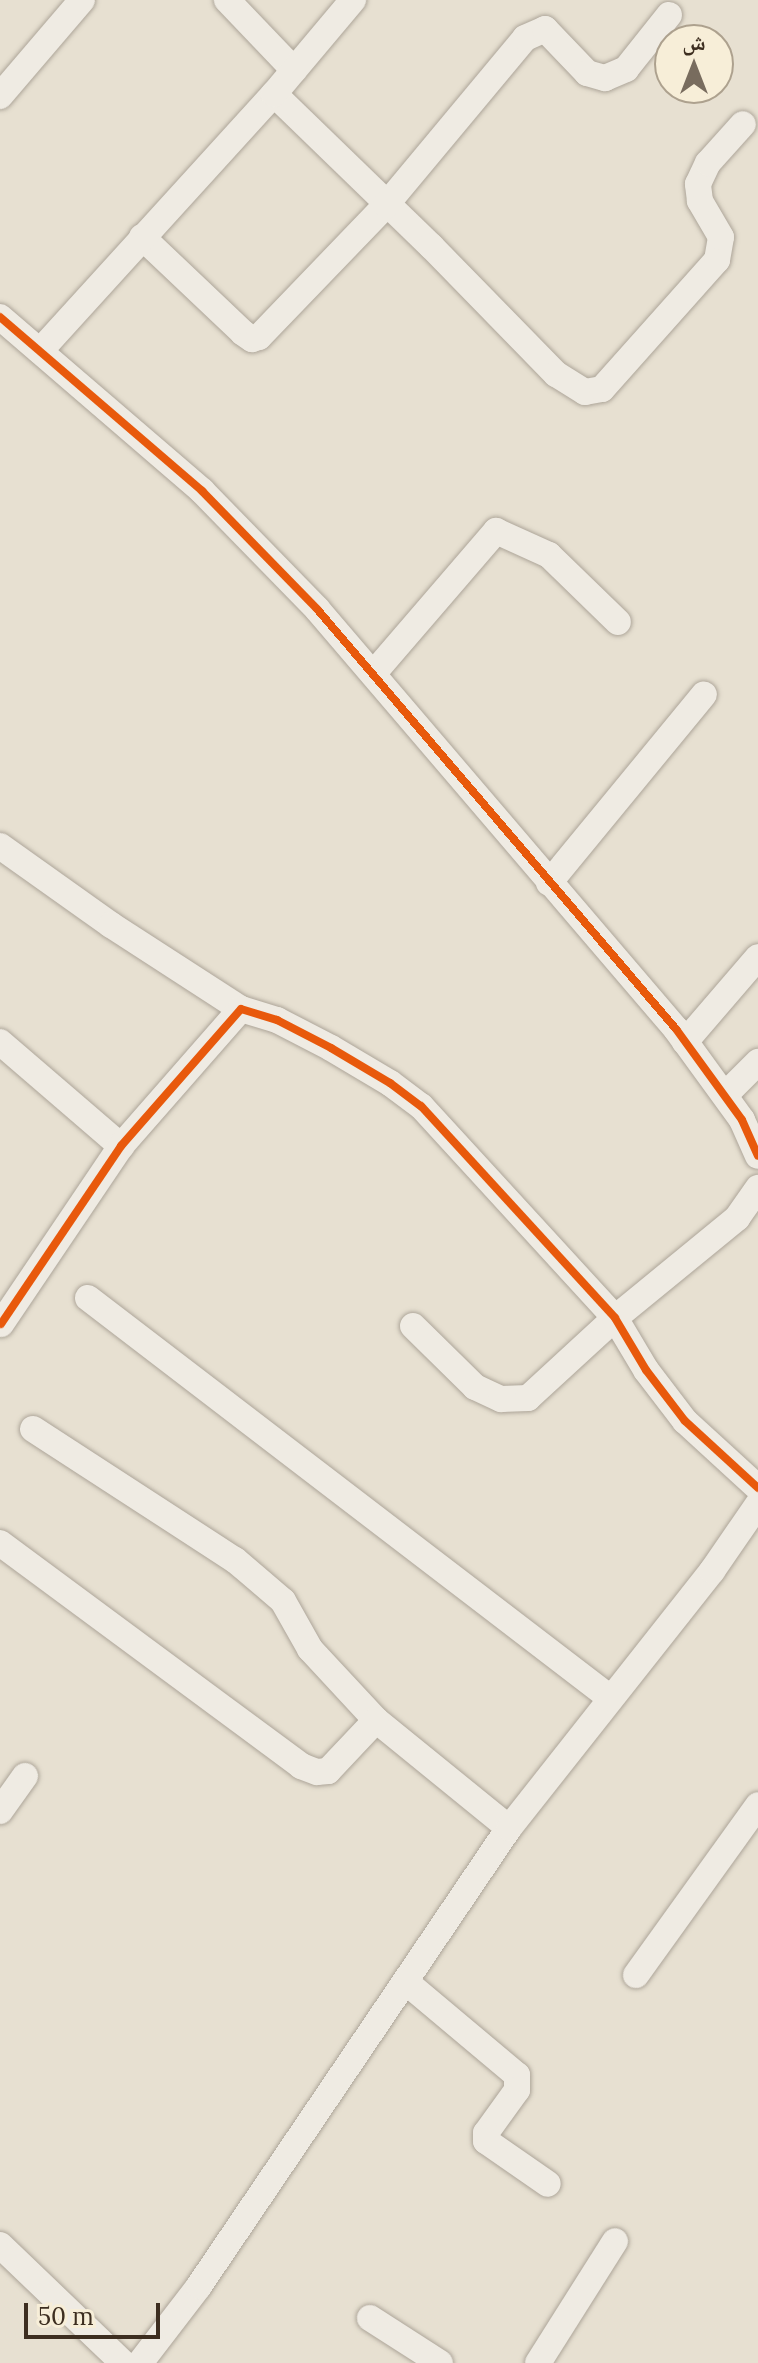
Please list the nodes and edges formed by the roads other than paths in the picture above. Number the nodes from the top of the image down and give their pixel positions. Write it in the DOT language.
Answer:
graph roads {
  1 [pos="82,0"];
  2 [pos="227,0"];
  3 [pos="353,0"];
  4 [pos="669,15"];
  5 [pos="294,70"];
  6 [pos="274,94"];
  7 [pos="0,96"];
  8 [pos="743,124"];
  9 [pos="386,205"];
  10 [pos="142,237"];
  11 [pos="3,326"];
  12 [pos="40,351"];
  13 [pos="618,622"];
  14 [pos="373,674"];
  15 [pos="704,694"];
  16 [pos="0,846"];
  17 [pos="549,883"];
  18 [pos="758,957"];
  19 [pos="241,1009"];
  20 [pos="0,1042"];
  21 [pos="685,1042"];
  22 [pos="758,1062"];
  23 [pos="725,1095"];
  24 [pos="121,1146"];
  25 [pos="758,1156"];
  26 [pos="758,1188"];
  27 [pos="88,1298"];
  28 [pos="615,1318"];
  29 [pos="1,1324"];
  30 [pos="413,1326"];
  31 [pos="33,1429"];
  32 [pos="758,1488"];
  33 [pos="758,1504"];
  34 [pos="0,1543"];
  35 [pos="609,1697"];
  36 [pos="376,1720"];
  37 [pos="25,1776"];
  38 [pos="758,1805"];
  39 [pos="0,1811"];
  40 [pos="509,1828"];
  41 [pos="636,1975"];
  42 [pos="406,1982"];
  43 [pos="548,2184"];
  44 [pos="615,2241"];
  45 [pos="0,2245"];
  46 [pos="370,2318"];
  47 [pos="123,2363"];
  48 [pos="140,2363"];
  49 [pos="440,2363"];
  50 [pos="538,2363"];
  1 -- 7 [label="street"];
  2 -- 5 [label="street"];
  3 -- 5 [label="street"];
  4 -- 9 [label="street"];
  5 -- 6 [label="street"];
  6 -- 9 [label="street"];
  6 -- 10 [label="street"];
  8 -- 9 [label="street"];
  9 -- 10 [label="street"];
  10 -- 12 [label="street"];
  11 -- 12 [label="street"];
  12 -- 14 [label="street"];
  13 -- 14 [label="street"];
  14 -- 17 [label="street"];
  15 -- 17 [label="street"];
  16 -- 19 [label="street"];
  17 -- 21 [label="street"];
  18 -- 21 [label="street"];
  19 -- 24 [label="street"];
  19 -- 28 [label="street"];
  20 -- 24 [label="street"];
  21 -- 23 [label="street"];
  22 -- 23 [label="street"];
  23 -- 25 [label="street"];
  24 -- 29 [label="street"];
  26 -- 28 [label="street"];
  27 -- 35 [label="street"];
  28 -- 30 [label="street"];
  28 -- 32 [label="street"];
  31 -- 36 [label="street"];
  33 -- 35 [label="street"];
  34 -- 36 [label="street"];
  35 -- 40 [label="street"];
  36 -- 40 [label="street"];
  37 -- 39 [label="street"];
  38 -- 41 [label="street"];
  40 -- 42 [label="street"];
  42 -- 43 [label="street"];
  42 -- 48 [label="street"];
  44 -- 50 [label="street"];
  45 -- 47 [label="street"];
  46 -- 49 [label="street"];
}
